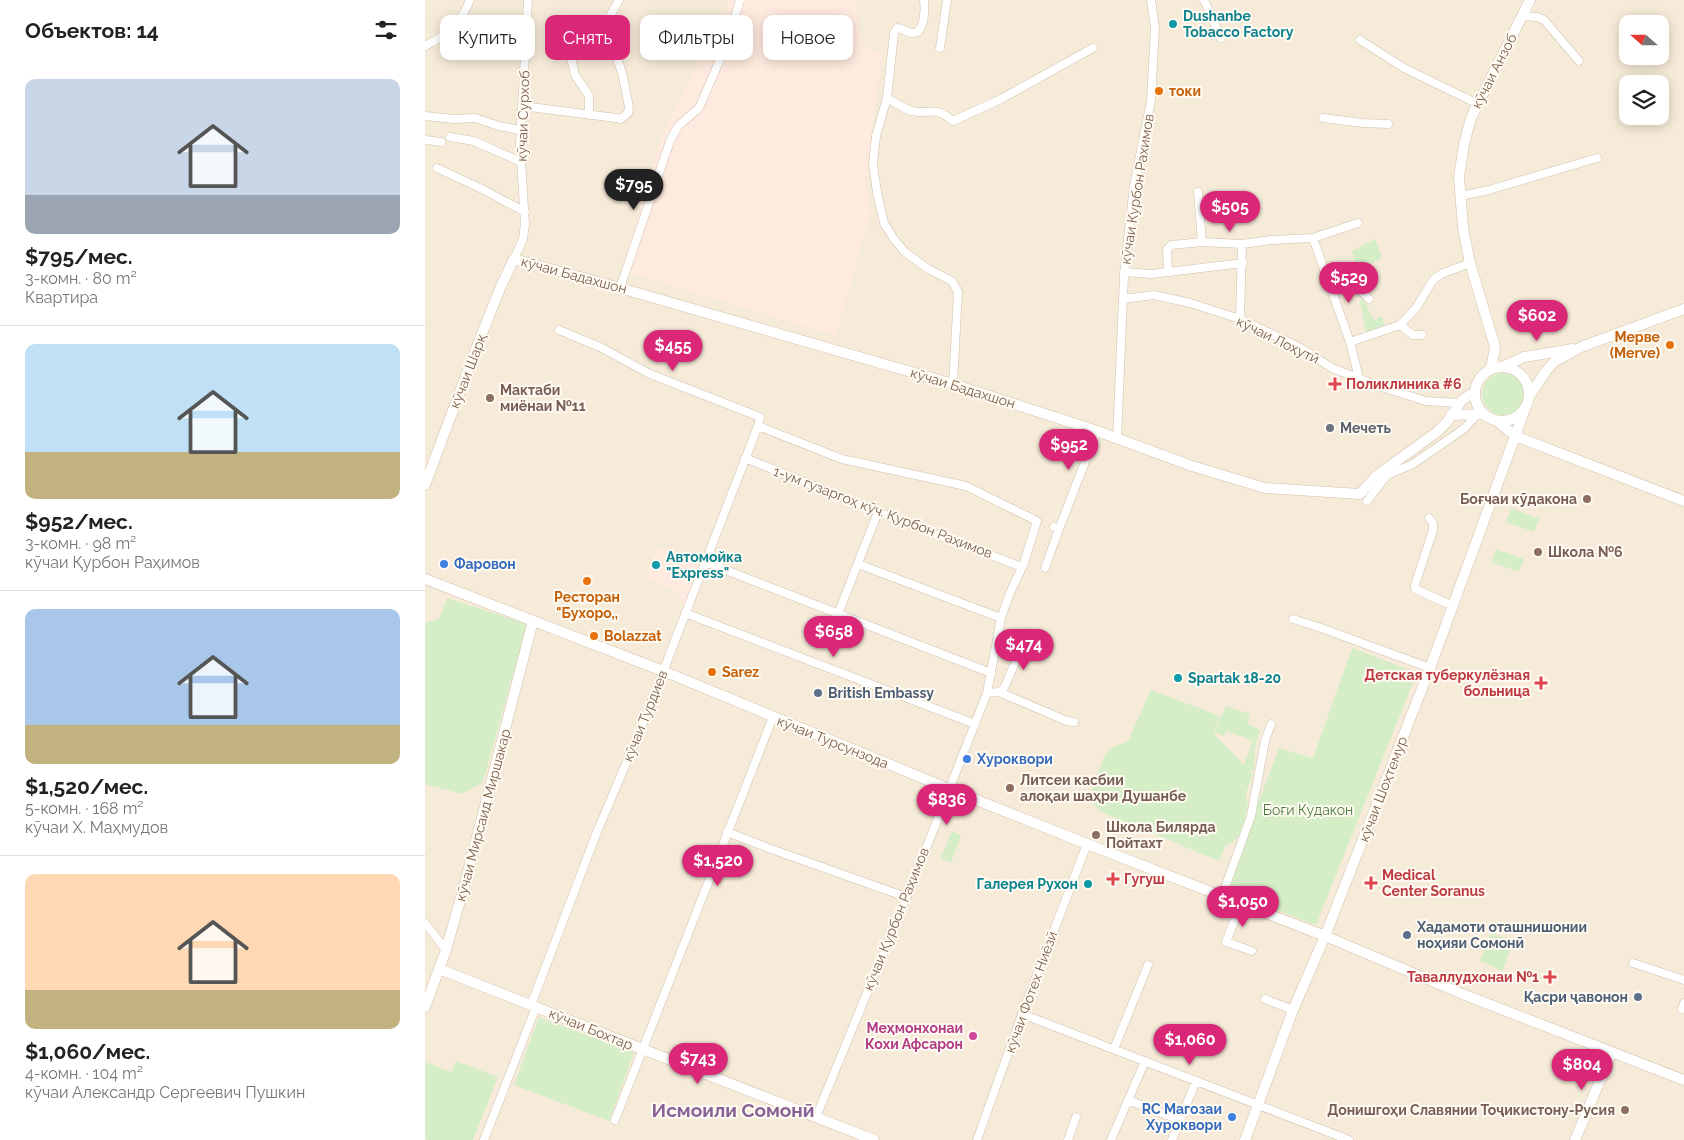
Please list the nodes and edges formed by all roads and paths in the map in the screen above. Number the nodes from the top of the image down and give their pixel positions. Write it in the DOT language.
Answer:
graph roads {
  1 [pos="470,0"];
  2 [pos="528,0"];
  3 [pos="619,0"];
  4 [pos="740,0"];
  5 [pos="924,0"];
  6 [pos="947,0"];
  7 [pos="1151,0"];
  8 [pos="1204,0"];
  9 [pos="1530,0"];
  10 [pos="1521,16"];
  11 [pos="1221,38"];
  12 [pos="1360,40"];
  13 [pos="425,46"];
  14 [pos="940,48"];
  15 [pos="1093,48"];
  16 [pos="1579,61"];
  17 [pos="573,62"];
  18 [pos="887,98"];
  19 [pos="1477,104"];
  20 [pos="522,106"];
  21 [pos="589,115"];
  22 [pos="425,116"];
  23 [pos="1323,118"];
  24 [pos="1389,124"];
  25 [pos="520,130"];
  26 [pos="450,137"];
  27 [pos="425,140"];
  28 [pos="441,142"];
  29 [pos="1597,158"];
  30 [pos="521,162"];
  31 [pos="437,168"];
  32 [pos="1198,192"];
  33 [pos="1461,196"];
  34 [pos="525,212"];
  35 [pos="1358,223"];
  36 [pos="1313,238"];
  37 [pos="1202,242"];
  38 [pos="1242,244"];
  39 [pos="514,259"];
  40 [pos="1243,263"];
  41 [pos="1470,263"];
  42 [pos="1124,272"];
  43 [pos="1168,272"];
  44 [pos="1329,282"];
  45 [pos="620,288"];
  46 [pos="1123,299"];
  47 [pos="1369,299"];
  48 [pos="1684,309"];
  49 [pos="1240,320"];
  50 [pos="1400,325"];
  51 [pos="559,330"];
  52 [pos="1423,335"];
  53 [pos="1350,342"];
  54 [pos="1495,347"];
  55 [pos="1581,347"];
  56 [pos="1524,357"];
  57 [pos="1502,367"];
  58 [pos="1491,369"];
  59 [pos="1359,378"];
  60 [pos="953,384"];
  61 [pos="1475,392"];
  62 [pos="1529,397"];
  63 [pos="1459,403"];
  64 [pos="1525,409"];
  65 [pos="1480,414"];
  66 [pos="1449,419"];
  67 [pos="1497,421"];
  68 [pos="758,426"];
  69 [pos="1097,431"];
  70 [pos="1515,436"];
  71 [pos="1117,439"];
  72 [pos="745,458"];
  73 [pos="425,484"];
  74 [pos="1367,501"];
  75 [pos="1684,501"];
  76 [pos="878,512"];
  77 [pos="1429,518"];
  78 [pos="705,562"];
  79 [pos="858,564"];
  80 [pos="1021,567"];
  81 [pos="1045,568"];
  82 [pos="425,579"];
  83 [pos="1446,603"];
  84 [pos="685,613"];
  85 [pos="838,614"];
  86 [pos="1001,618"];
  87 [pos="1293,619"];
  88 [pos="533,621"];
  89 [pos="1028,633"];
  90 [pos="1430,668"];
  91 [pos="663,671"];
  92 [pos="991,673"];
  93 [pos="999,692"];
  94 [pos="987,693"];
  95 [pos="773,717"];
  96 [pos="1074,722"];
  97 [pos="975,724"];
  98 [pos="1271,724"];
  99 [pos="949,789"];
  100 [pos="727,832"];
  101 [pos="1087,844"];
  102 [pos="1222,896"];
  103 [pos="906,897"];
  104 [pos="1241,903"];
  105 [pos="425,923"];
  106 [pos="1325,936"];
  107 [pos="446,950"];
  108 [pos="1252,951"];
  109 [pos="1633,963"];
  110 [pos="1148,964"];
  111 [pos="439,969"];
  112 [pos="1684,980"];
  113 [pos="1265,999"];
  114 [pos="1684,1004"];
  115 [pos="534,1006"];
  116 [pos="425,1007"];
  117 [pos="1684,1008"];
  118 [pos="1293,1010"];
  119 [pos="1022,1014"];
  120 [pos="642,1049"];
  121 [pos="1114,1049"];
  122 [pos="1612,1052"];
  123 [pos="1145,1061"];
  124 [pos="1684,1080"];
  125 [pos="1196,1081"];
  126 [pos="1128,1100"];
  127 [pos="1258,1105"];
  128 [pos="816,1117"];
  129 [pos="1076,1117"];
  130 [pos="615,1120"];
  131 [pos="1180,1120"];
  132 [pos="484,1140"];
  133 [pos="875,1140"];
  134 [pos="977,1140"];
  135 [pos="1067,1140"];
  136 [pos="1111,1140"];
  137 [pos="1172,1140"];
  138 [pos="1245,1140"];
  139 [pos="1349,1140"];
  140 [pos="1575,1140"];
  1 -- 13 [label="street"];
  2 -- 20 [label="street, кӯчаи Сурхоб"];
  3 -- 21 [label="street"];
  4 -- 45 [label="street"];
  5 -- 18 [label="street"];
  6 -- 14 [label="street"];
  7 -- 42 [label="street, кӯчаи Курбон Рахимов"];
  8 -- 11 [label="street"];
  9 -- 10 [label="main road, кӯчаи Анзоб"];
  10 -- 16 [label="street"];
  10 -- 19 [label="main road, кӯчаи Анзоб"];
  12 -- 19 [label="street"];
  15 -- 18 [label="street"];
  17 -- 21 [label="street"];
  18 -- 60 [label="street"];
  19 -- 33 [label="main road, кӯчаи Анзоб"];
  20 -- 21 [label="street"];
  20 -- 25 [label="street, кӯчаи Сурхоб"];
  22 -- 25 [label="street"];
  23 -- 24 [label="street"];
  25 -- 30 [label="street, кӯчаи Сурхоб"];
  26 -- 30 [label="street"];
  27 -- 28 [label="street"];
  29 -- 33 [label="street"];
  30 -- 34 [label="street, кӯчаи Сурхоб"];
  31 -- 34 [label="street"];
  32 -- 37 [label="street"];
  33 -- 41 [label="main road, кӯчаи Анзоб"];
  34 -- 39 [label="street, кӯчаи Сурхоб"];
  35 -- 36 [label="street"];
  36 -- 38 [label="street"];
  36 -- 44 [label="street"];
  37 -- 38 [label="street"];
  37 -- 43 [label="street"];
  38 -- 40 [label="street"];
  39 -- 45 [label="main road, кӯчаи Бадахшон"];
  39 -- 73 [label="main road, кӯчаи Шарқ"];
  40 -- 43 [label="street"];
  40 -- 49 [label="street"];
  41 -- 50 [label="street"];
  41 -- 54 [label="main road, кӯчаи Анзоб"];
  42 -- 43 [label="street"];
  42 -- 46 [label="street, кӯчаи Курбон Рахимов"];
  44 -- 47 [label="street"];
  44 -- 53 [label="street"];
  45 -- 60 [label="main road, кӯчаи Бадахшон"];
  46 -- 49 [label="street, кӯчаи Лоҳутӣ"];
  46 -- 71 [label="street, кӯчаи Курбон Рахимов"];
  48 -- 55 [label="main road"];
  49 -- 59 [label="street, кӯчаи Лоҳутӣ"];
  50 -- 52 [label="street"];
  50 -- 53 [label="street"];
  51 -- 68 [label="street"];
  53 -- 59 [label="street"];
  54 -- 56 [label="main road"];
  54 -- 58 [label="main road"];
  55 -- 56 [label="main road"];
  55 -- 62 [label="main road"];
  56 -- 57 [label="main road"];
  57 -- 58 [label="main road"];
  57 -- 62 [label="main road"];
  58 -- 61 [label="main road"];
  59 -- 63 [label="street, кӯчаи Лоҳутӣ"];
  60 -- 69 [label="main road, кӯчаи Бадахшон"];
  61 -- 63 [label="main road, кӯчаи Бадахшон"];
  61 -- 65 [label="main road"];
  62 -- 64 [label="main road"];
  63 -- 66 [label="main road, кӯчаи Бадахшон"];
  64 -- 67 [label="main road"];
  64 -- 70 [label="main road, кӯчаи Шоҳтемур"];
  65 -- 66 [label="main road"];
  65 -- 67 [label="main road"];
  65 -- 74 [label="street"];
  66 -- 71 [label="main road, кӯчаи Бадахшон"];
  67 -- 70 [label="main road"];
  68 -- 72 [label="street, кӯчаи Турдиев"];
  68 -- 80 [label="street, кӯчаи Қурбон Раҳимов"];
  69 -- 71 [label="main road, кӯчаи Бадахшон"];
  69 -- 81 [label="street"];
  70 -- 75 [label="main road"];
  70 -- 90 [label="main road, кӯчаи Шоҳтемур"];
  72 -- 76 [label="street, 1-ум гузаргоҳ кӯч. Қурбон Раҳимов"];
  72 -- 78 [label="street, кӯчаи Турдиев"];
  76 -- 79 [label="street"];
  76 -- 80 [label="street, 1-ум гузаргоҳ кӯч. Қурбон Раҳимов"];
  77 -- 83 [label="street"];
  78 -- 84 [label="street, кӯчаи Турдиев"];
  78 -- 85 [label="street"];
  79 -- 85 [label="street"];
  79 -- 86 [label="street"];
  80 -- 86 [label="street, кӯчаи Қурбон Раҳимов"];
  82 -- 88 [label="main road, кӯчаи Турсунзода"];
  84 -- 91 [label="street, кӯчаи Турдиев"];
  84 -- 97 [label="street"];
  85 -- 92 [label="street"];
  86 -- 92 [label="street, кӯчаи Қурбон Раҳимов"];
  87 -- 90 [label="street"];
  88 -- 91 [label="main road, кӯчаи Турсунзода"];
  88 -- 107 [label="main road, кӯчаи Мирсаид Миршакар"];
  89 -- 93 [label="street"];
  90 -- 106 [label="main road, кӯчаи Шоҳтемур"];
  91 -- 95 [label="main road, кӯчаи Турсунзода"];
  91 -- 115 [label="street, кӯчаи Турдиев"];
  92 -- 94 [label="street, кӯчаи Қурбон Раҳимов"];
  93 -- 94 [label="street"];
  93 -- 96 [label="street"];
  94 -- 97 [label="street, кӯчаи Қурбон Раҳимов"];
  95 -- 99 [label="main road, кӯчаи Турсунзода"];
  95 -- 100 [label="street"];
  97 -- 99 [label="street, кӯчаи Қурбон Раҳимов"];
  98 -- 102 [label="street"];
  99 -- 101 [label="main road, кӯчаи Турсунзода"];
  99 -- 103 [label="street, кӯчаи Қурбон Раҳимов"];
  100 -- 103 [label="street"];
  100 -- 120 [label="street"];
  101 -- 102 [label="main road, кӯчаи Турсунзода"];
  101 -- 119 [label="street, кӯчаи Фотех Ниёзӣ"];
  102 -- 104 [label="main road, кӯчаи Турсунзода"];
  103 -- 128 [label="street, кӯчаи Қурбон Раҳимов"];
  104 -- 106 [label="main road, кӯчаи Турсунзода"];
  104 -- 108 [label="street"];
  105 -- 107 [label="street"];
  106 -- 118 [label="main road, кӯчаи Шоҳтемур"];
  106 -- 122 [label="main road, кӯчаи Турсунзода"];
  107 -- 111 [label="main road, кӯчаи Мирсаид Миршакар"];
  109 -- 112 [label="street"];
  110 -- 121 [label="street"];
  111 -- 115 [label="main road, кӯчаи Бохтар"];
  111 -- 116 [label="main road, кӯчаи Мирсаид Миршакар"];
  113 -- 118 [label="street"];
  114 -- 117 [label="street"];
  115 -- 120 [label="main road, кӯчаи Бохтар"];
  115 -- 132 [label="street, кӯчаи Турдиев"];
  118 -- 127 [label="main road, кӯчаи Шоҳтемур"];
  119 -- 121 [label="street"];
  119 -- 134 [label="street, кӯчаи Фотех Ниёзӣ"];
  120 -- 128 [label="main road, кӯчаи Бохтар"];
  120 -- 130 [label="street"];
  121 -- 123 [label="street"];
  122 -- 124 [label="main road"];
  122 -- 140 [label="main road"];
  123 -- 125 [label="street"];
  123 -- 126 [label="street"];
  125 -- 127 [label="street"];
  125 -- 131 [label="street"];
  126 -- 131 [label="street"];
  126 -- 136 [label="street"];
  127 -- 138 [label="main road, кӯчаи Шоҳтемур"];
  127 -- 139 [label="street"];
  128 -- 133 [label="main road, кӯчаи Бохтар"];
  129 -- 135 [label="street"];
  131 -- 137 [label="street"];
}
